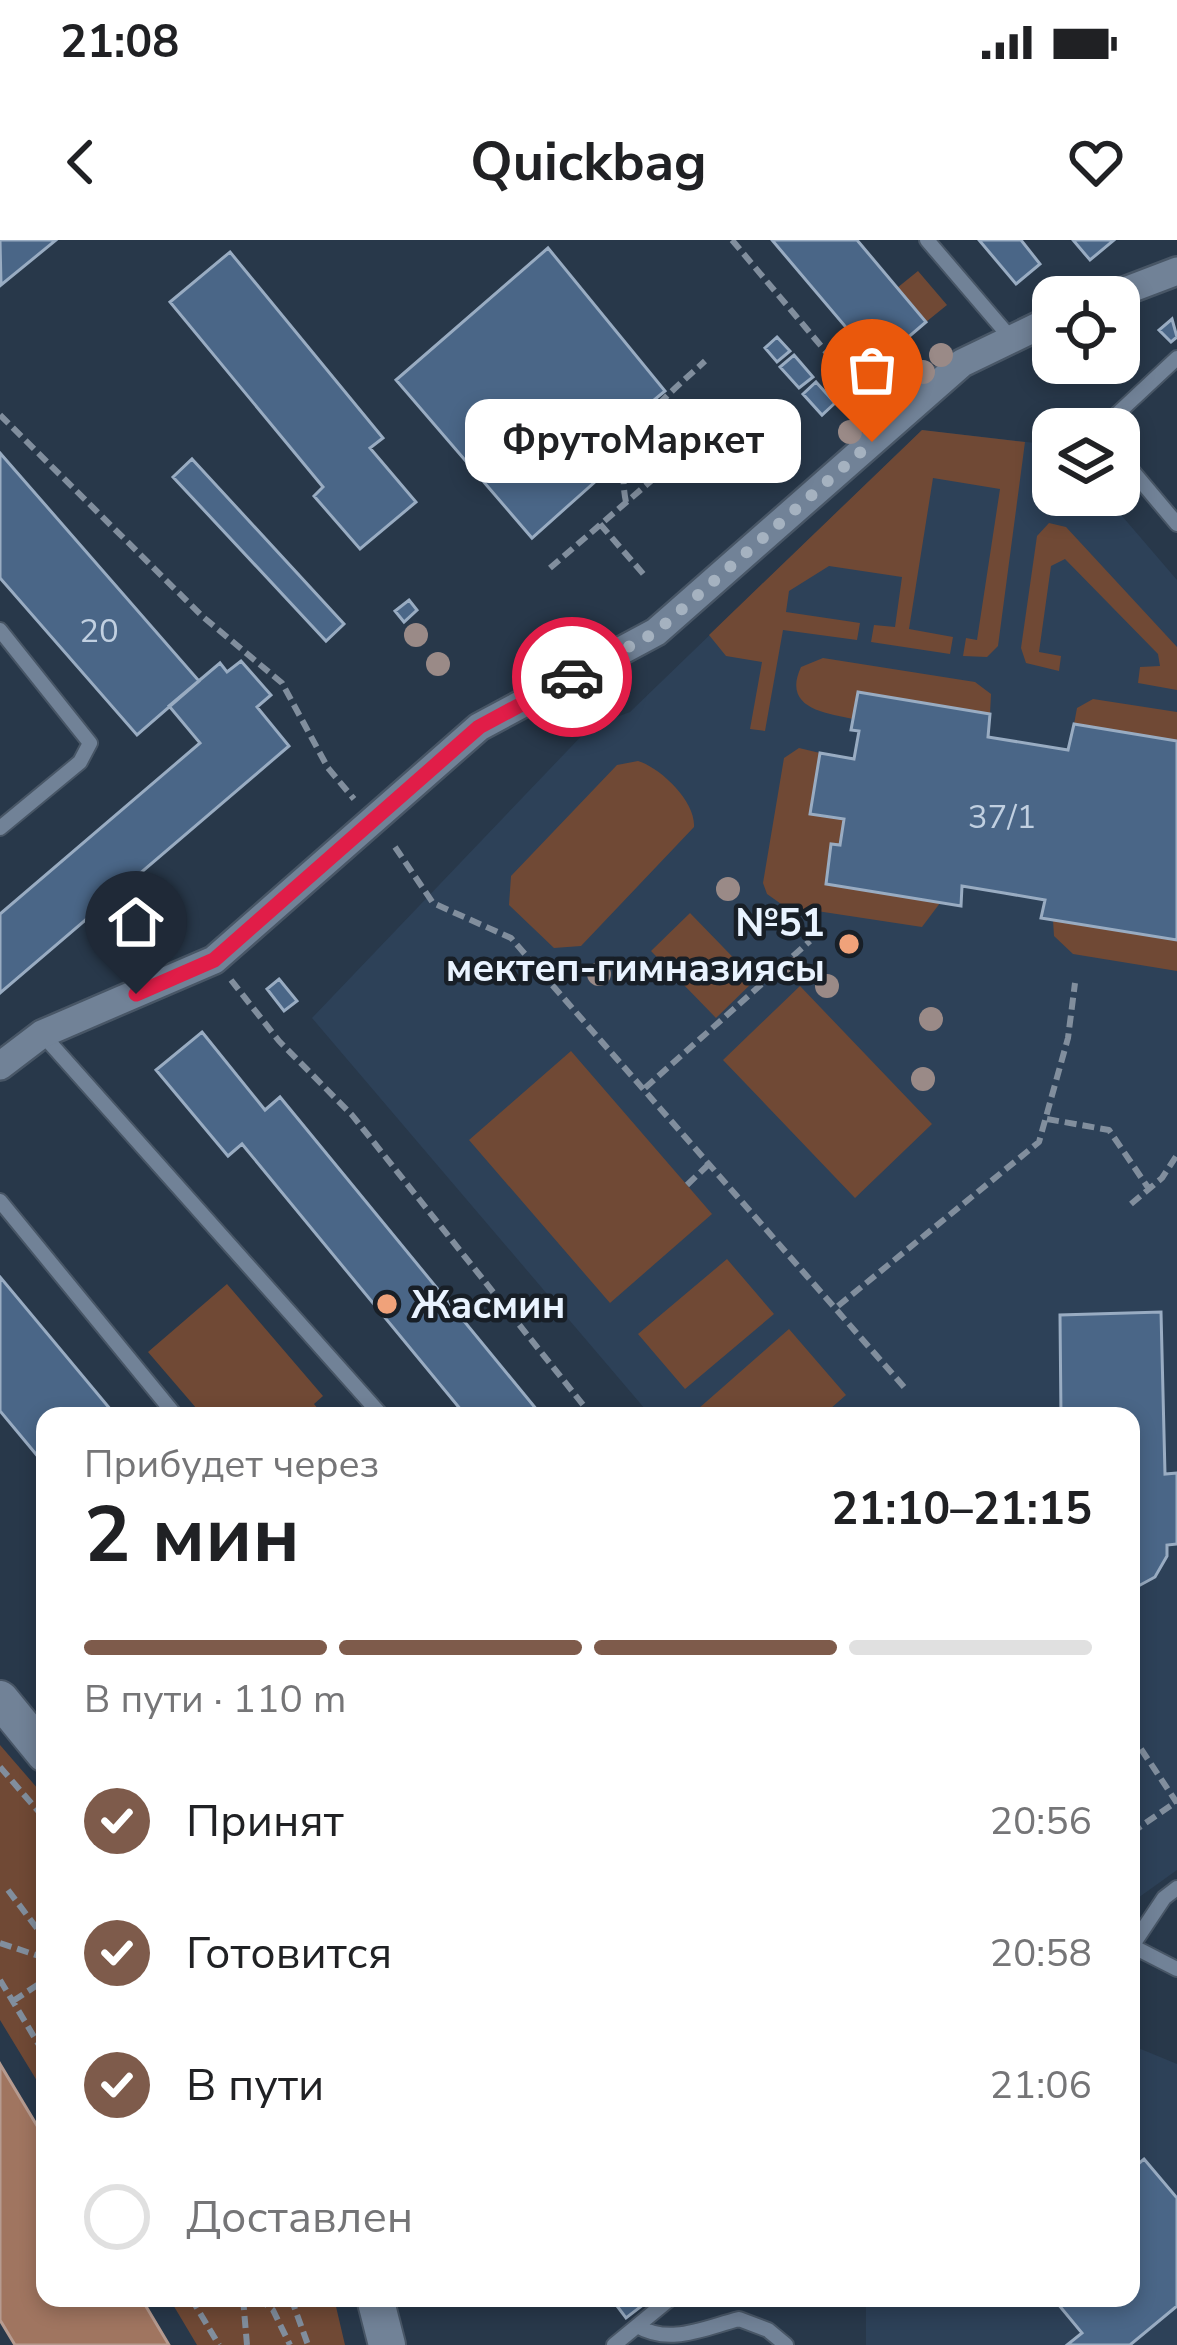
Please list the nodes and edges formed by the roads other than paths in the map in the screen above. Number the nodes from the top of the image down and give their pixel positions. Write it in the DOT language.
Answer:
graph roads {
  1 [pos="927,240"];
  2 [pos="1174,276"];
  3 [pos="1140,287"];
  4 [pos="1032,327"];
  5 [pos="1009,336"];
  6 [pos="1177,358"];
  7 [pos="1123,408"];
  8 [pos="1140,480"];
  9 [pos="1177,524"];
  10 [pos="0,630"];
  11 [pos="0,828"];
  12 [pos="42,1034"];
  13 [pos="0,1066"];
  14 [pos="0,1201"];
  15 [pos="169,1407"];
  16 [pos="374,1407"];
  17 [pos="0,1699"];
  18 [pos="36,1743"];
  19 [pos="1177,1888"];
  20 [pos="1140,1934"];
  21 [pos="1140,1950"];
  22 [pos="1177,1969"];
  23 [pos="377,2307"];
  24 [pos="660,2307"];
  25 [pos="637,2326"];
  26 [pos="387,2345"];
  27 [pos="614,2345"];
  28 [pos="786,2345"];
  1 -- 5 [label="lane"];
  2 -- 3 [label="street"];
  4 -- 5 [label="street"];
  5 -- 12 [label="street"];
  6 -- 7 [label="lane"];
  8 -- 9 [label="lane"];
  10 -- 11 [label="lane"];
  12 -- 13 [label="street"];
  12 -- 16 [label="lane"];
  14 -- 15 [label="lane"];
  17 -- 18 [label="street"];
  19 -- 20 [label="lane"];
  21 -- 22 [label="lane"];
  23 -- 26 [label="street"];
  24 -- 25 [label="lane"];
  25 -- 27 [label="lane"];
  25 -- 28 [label="lane"];
}
